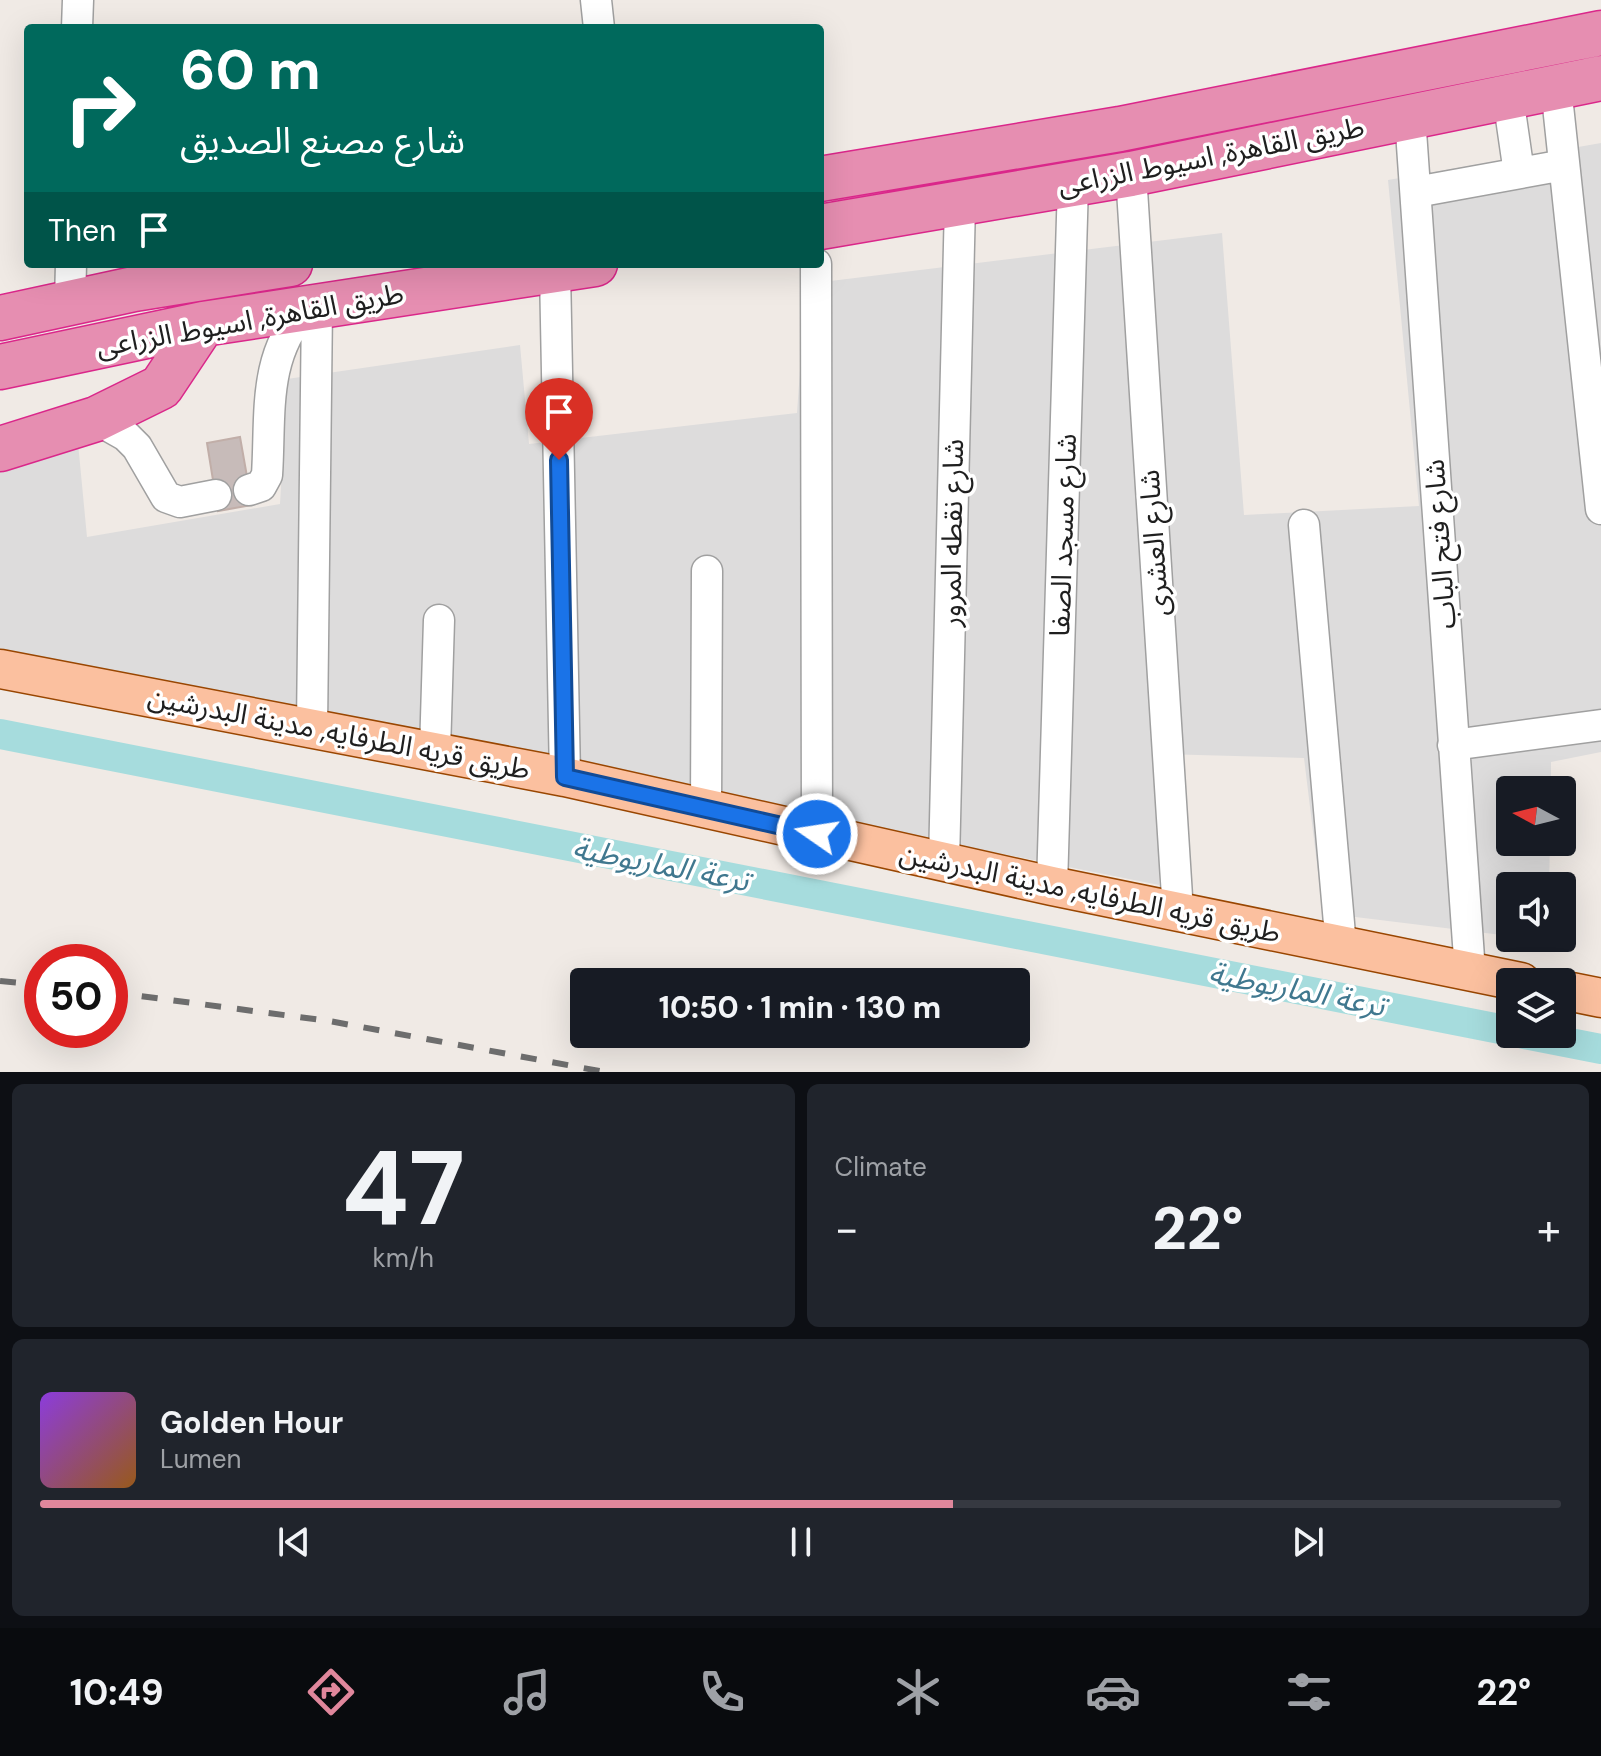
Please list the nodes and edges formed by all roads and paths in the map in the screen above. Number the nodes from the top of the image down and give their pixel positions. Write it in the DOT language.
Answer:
graph roads {
  1 [pos="78,0"];
  2 [pos="596,0"];
  3 [pos="77,24"];
  4 [pos="599,24"];
  5 [pos="1601,33"];
  6 [pos="1441,65"];
  7 [pos="1601,78"];
  8 [pos="1556,87"];
  9 [pos="1508,97"];
  10 [pos="1430,112"];
  11 [pos="1564,165"];
  12 [pos="1519,173"];
  13 [pos="1131,174"];
  14 [pos="824,178"];
  15 [pos="1073,184"];
  16 [pos="1416,192"];
  17 [pos="960,204"];
  18 [pos="824,226"];
  19 [pos="244,268"];
  20 [pos="568,268"];
  21 [pos="575,268"];
  22 [pos="816,268"];
  23 [pos="70,283"];
  24 [pos="311,307"];
  25 [pos="0,318"];
  26 [pos="203,324"];
  27 [pos="0,367"];
  28 [pos="96,419"];
  29 [pos="0,449"];
  30 [pos="249,490"];
  31 [pos="216,495"];
  32 [pos="1601,509"];
  33 [pos="1304,525"];
  34 [pos="707,571"];
  35 [pos="439,620"];
  36 [pos="0,669"];
  37 [pos="1601,725"];
  38 [pos="312,727"];
  39 [pos="1453,745"];
  40 [pos="435,751"];
  41 [pos="565,777"];
  42 [pos="706,809"];
  43 [pos="817,834"];
  44 [pos="944,862"];
  45 [pos="1052,886"];
  46 [pos="1178,912"];
  47 [pos="1341,946"];
  48 [pos="1470,972"];
  49 [pos="1496,977"];
  50 [pos="1576,993"];
  51 [pos="1601,998"];
  1 -- 3 [label="street"];
  2 -- 4 [label="street"];
  5 -- 6 [label="highway, طريق القاهرة, اسيوط الزراعى"];
  6 -- 10 [label="highway"];
  6 -- 14 [label="highway, طريق القاهرة, اسيوط الزراعى"];
  7 -- 8 [label="highway, طريق القاهرة, اسيوط الزراعى"];
  8 -- 9 [label="highway, طريق القاهرة, اسيوط الزراعى"];
  8 -- 11 [label="street"];
  9 -- 10 [label="highway, طريق القاهرة, اسيوط الزراعى"];
  9 -- 12 [label="street"];
  10 -- 13 [label="highway, طريق القاهرة, اسيوط الزراعى"];
  10 -- 16 [label="street, شارع فتح الباب"];
  11 -- 12 [label="street"];
  11 -- 32 [label="street"];
  12 -- 16 [label="street"];
  13 -- 15 [label="highway, طريق القاهرة, اسيوط الزراعى"];
  13 -- 46 [label="street, شارع العشرى"];
  15 -- 17 [label="highway, طريق القاهرة, اسيوط الزراعى"];
  15 -- 45 [label="street, شارع مسجد الصفا"];
  16 -- 39 [label="street, شارع فتح الباب"];
  17 -- 18 [label="highway, طريق القاهرة, اسيوط الزراعى"];
  17 -- 44 [label="street, شارع نقطه المرور"];
  19 -- 23 [label="highway, طريق القاهرة, اسيوط الزراعى"];
  20 -- 24 [label="highway, طريق القاهرة, اسيوط الزراعى"];
  21 -- 41 [label="street"];
  22 -- 43 [label="street"];
  23 -- 25 [label="highway, طريق القاهرة, اسيوط الزراعى"];
  24 -- 26 [label="highway, طريق القاهرة, اسيوط الزراعى"];
  24 -- 30 [label="street"];
  24 -- 38 [label="street"];
  26 -- 27 [label="highway, طريق القاهرة, اسيوط الزراعى"];
  26 -- 28 [label="highway"];
  28 -- 29 [label="highway"];
  28 -- 31 [label="street"];
  33 -- 47 [label="street"];
  34 -- 42 [label="street"];
  35 -- 40 [label="street"];
  36 -- 38 [label="main road, طريق قريه الطرفايه, مدينة البدرشين"];
  37 -- 39 [label="street"];
  38 -- 40 [label="main road, طريق قريه الطرفايه, مدينة البدرشين"];
  39 -- 48 [label="street, شارع فتح الباب"];
  40 -- 41 [label="main road, طريق قريه الطرفايه, مدينة البدرشين"];
  41 -- 42 [label="main road, طريق قريه الطرفايه, مدينة البدرشين"];
  42 -- 43 [label="main road, طريق قريه الطرفايه, مدينة البدرشين"];
  43 -- 44 [label="main road, طريق قريه الطرفايه, مدينة البدرشين"];
  44 -- 45 [label="main road, طريق قريه الطرفايه, مدينة البدرشين"];
  45 -- 46 [label="main road, طريق قريه الطرفايه, مدينة البدرشين"];
  46 -- 47 [label="main road, طريق قريه الطرفايه, مدينة البدرشين"];
  47 -- 48 [label="main road, طريق قريه الطرفايه, مدينة البدرشين"];
  48 -- 49 [label="main road, طريق قريه الطرفايه, مدينة البدرشين"];
  50 -- 51 [label="main road"];
}
